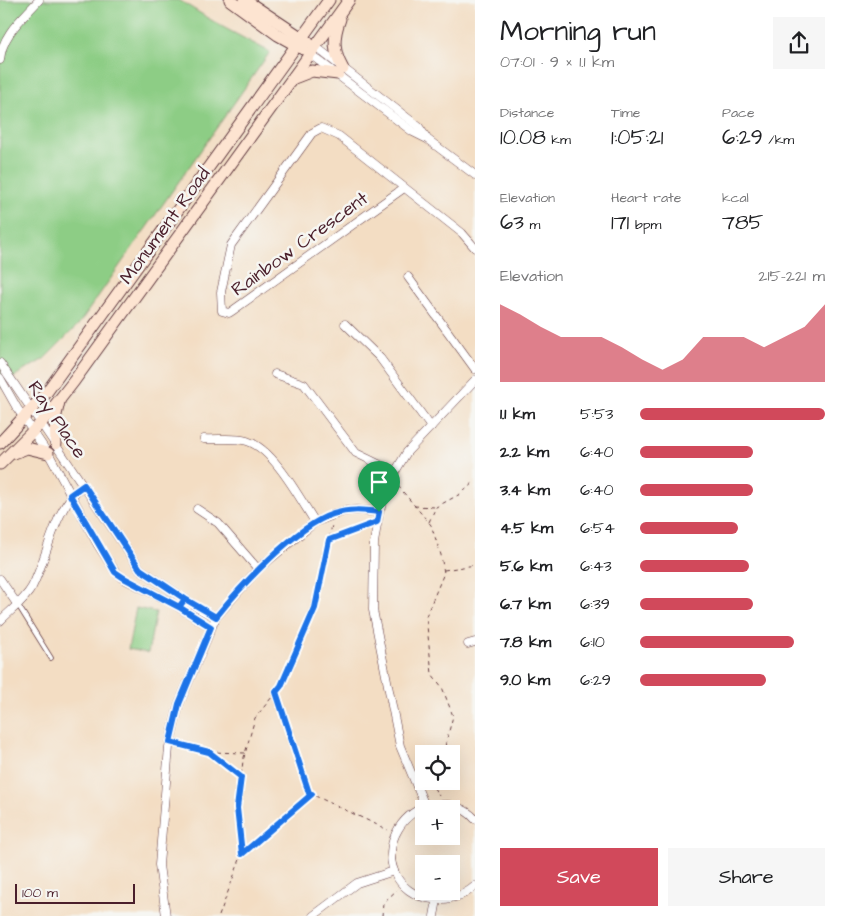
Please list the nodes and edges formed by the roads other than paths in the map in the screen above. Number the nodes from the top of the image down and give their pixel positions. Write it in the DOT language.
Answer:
graph roads {
  1 [pos="39,0"];
  2 [pos="230,0"];
  3 [pos="245,0"];
  4 [pos="330,0"];
  5 [pos="346,4"];
  6 [pos="299,41"];
  7 [pos="313,50"];
  8 [pos="0,60"];
  9 [pos="340,72"];
  10 [pos="293,78"];
  11 [pos="475,175"];
  12 [pos="404,188"];
  13 [pos="475,248"];
  14 [pos="408,277"];
  15 [pos="344,324"];
  16 [pos="0,362"];
  17 [pos="475,369"];
  18 [pos="274,374"];
  19 [pos="0,378"];
  20 [pos="475,380"];
  21 [pos="62,396"];
  22 [pos="32,409"];
  23 [pos="24,419"];
  24 [pos="42,422"];
  25 [pos="431,427"];
  26 [pos="33,432"];
  27 [pos="204,440"];
  28 [pos="0,443"];
  29 [pos="56,444"];
  30 [pos="48,453"];
  31 [pos="10,455"];
  32 [pos="0,464"];
  33 [pos="395,472"];
  34 [pos="84,485"];
  35 [pos="70,495"];
  36 [pos="198,509"];
  37 [pos="379,512"];
  38 [pos="316,522"];
  39 [pos="140,569"];
  40 [pos="258,569"];
  41 [pos="0,579"];
  42 [pos="128,580"];
  43 [pos="185,599"];
  44 [pos="17,604"];
  45 [pos="179,607"];
  46 [pos="216,617"];
  47 [pos="0,620"];
  48 [pos="211,627"];
  49 [pos="51,658"];
  50 [pos="422,800"];
  51 [pos="460,808"];
  52 [pos="415,813"];
  53 [pos="474,815"];
  54 [pos="394,871"];
  55 [pos="475,886"];
  56 [pos="415,892"];
  57 [pos="460,896"];
  58 [pos="437,900"];
  59 [pos="166,916"];
  60 [pos="313,916"];
  61 [pos="434,916"];
  1 -- 8 [label="street"];
  2 -- 6 [label="main road"];
  3 -- 6 [label="main road"];
  4 -- 6 [label="main road, Monument Road"];
  5 -- 7 [label="main road, Monument Road"];
  5 -- 9 [label="main road"];
  6 -- 7 [label="main road"];
  6 -- 22 [label="main road, Monument Road"];
  7 -- 9 [label="street"];
  7 -- 10 [label="main road, Monument Road"];
  9 -- 10 [label="main road"];
  9 -- 11 [label="street"];
  10 -- 21 [label="main road, Monument Road"];
  12 -- 12 [label="street, Rainbow Crescent"];
  12 -- 13 [label="street"];
  14 -- 17 [label="street"];
  15 -- 25 [label="street"];
  16 -- 22 [label="street, Ray Place"];
  18 -- 33 [label="street"];
  19 -- 23 [label="street, Ray Place"];
  20 -- 25 [label="street"];
  21 -- 24 [label="main road, Monument Road"];
  21 -- 29 [label="main road"];
  22 -- 23 [label="main road, Monument Road"];
  22 -- 24 [label="street, Ray Place"];
  23 -- 26 [label="street, Ray Place"];
  23 -- 28 [label="main road, Monument Road"];
  24 -- 26 [label="main road, Monument Road"];
  24 -- 29 [label="street, Ray Place"];
  25 -- 33 [label="street"];
  26 -- 30 [label="street, Ray Place"];
  26 -- 31 [label="main road, Monument Road"];
  27 -- 38 [label="street"];
  29 -- 34 [label="street, Ray Place"];
  30 -- 31 [label="main road"];
  30 -- 35 [label="street, Ray Place"];
  31 -- 32 [label="main road, Monument Road"];
  33 -- 37 [label="street"];
  34 -- 35 [label="street"];
  34 -- 39 [label="street, Ray Place"];
  35 -- 42 [label="street, Ray Place"];
  35 -- 44 [label="street"];
  36 -- 40 [label="street"];
  37 -- 38 [label="street"];
  37 -- 50 [label="street"];
  38 -- 40 [label="street"];
  39 -- 42 [label="street"];
  39 -- 43 [label="street, Ray Place"];
  40 -- 46 [label="street"];
  41 -- 44 [label="street"];
  42 -- 45 [label="street, Ray Place"];
  43 -- 45 [label="street"];
  43 -- 46 [label="street, Ray Place"];
  44 -- 47 [label="street"];
  44 -- 49 [label="lane"];
  45 -- 48 [label="street, Ray Place"];
  46 -- 48 [label="street"];
  48 -- 59 [label="street"];
  51 -- 53 [label="street"];
  52 -- 54 [label="street"];
  54 -- 56 [label="street"];
  54 -- 60 [label="street"];
  55 -- 57 [label="street"];
  58 -- 61 [label="street"];
}
